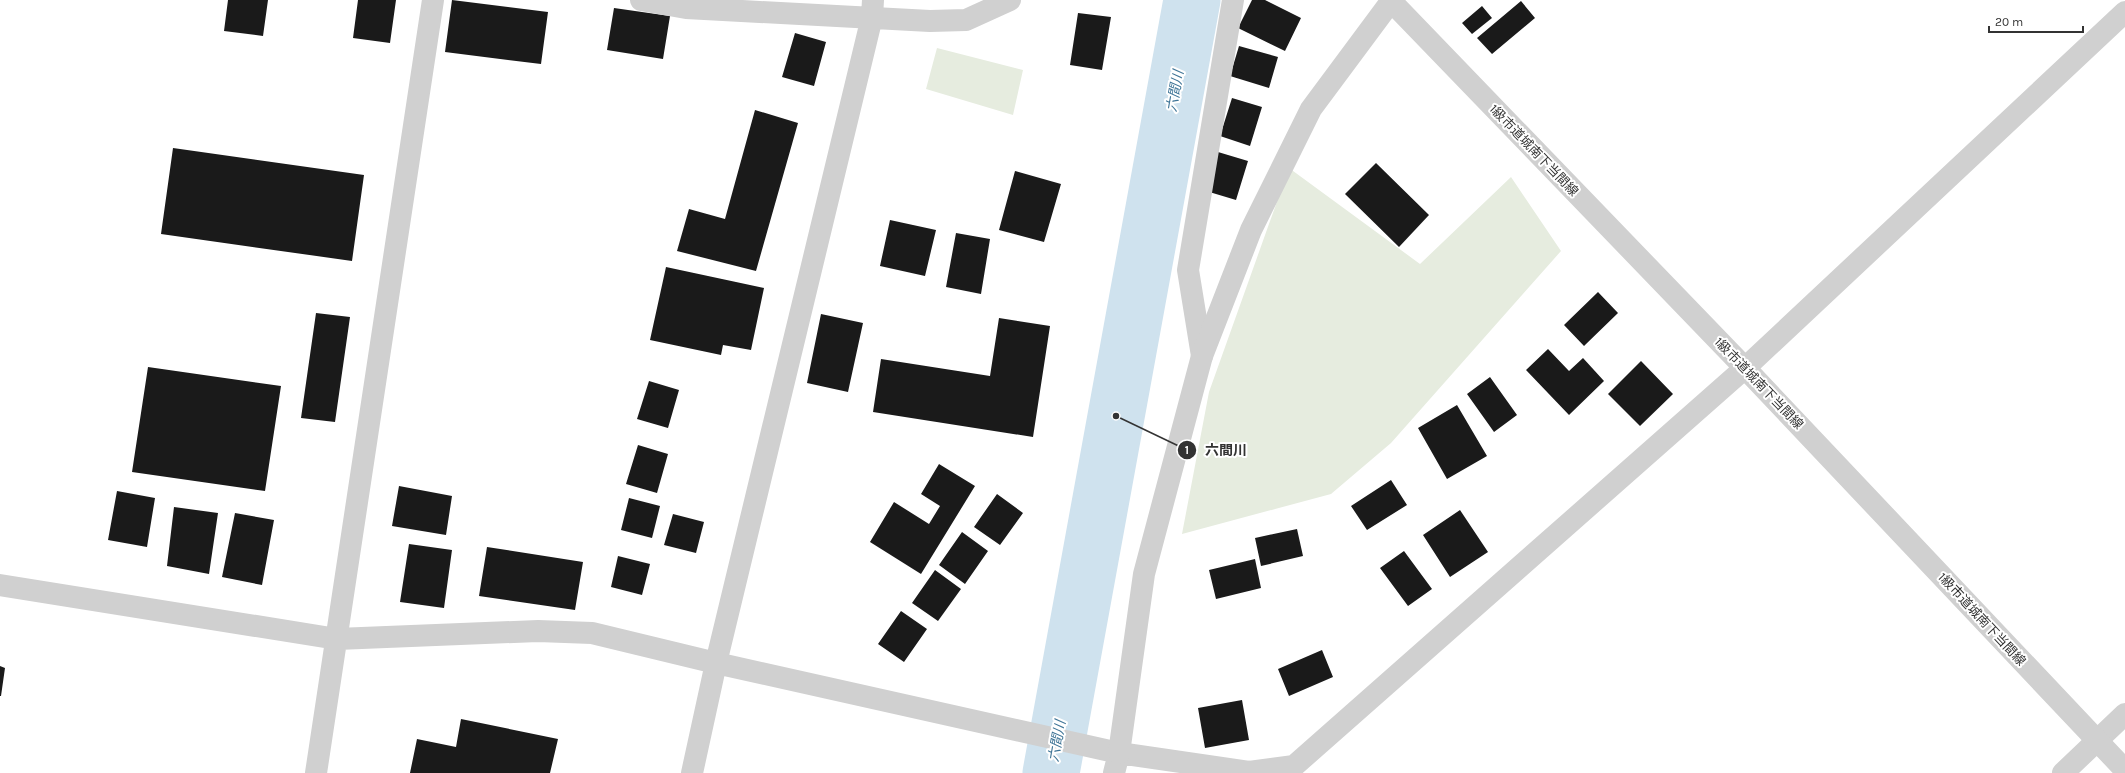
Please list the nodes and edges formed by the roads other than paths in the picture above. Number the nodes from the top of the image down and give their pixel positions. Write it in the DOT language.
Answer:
graph roads {
  1 [pos="433,0"];
  2 [pos="641,0"];
  3 [pos="1010,0"];
  4 [pos="1233,0"];
  5 [pos="1391,0"];
  6 [pos="872,9"];
  7 [pos="2125,12"];
  8 [pos="1202,356"];
  9 [pos="1745,368"];
  10 [pos="0,585"];
  11 [pos="337,639"];
  12 [pos="716,663"];
  13 [pos="2125,714"];
  14 [pos="2098,741"];
  15 [pos="1111,758"];
  16 [pos="2125,770"];
  17 [pos="1250,772"];
  18 [pos="316,773"];
  19 [pos="692,773"];
  20 [pos="2063,773"];
  1 -- 11 [label="street"];
  2 -- 6 [label="street"];
  3 -- 6 [label="street"];
  4 -- 8 [label="street"];
  5 -- 8 [label="street"];
  5 -- 9 [label="street, 1級市道城南下当間線"];
  6 -- 12 [label="street"];
  7 -- 9 [label="street"];
  8 -- 15 [label="street"];
  9 -- 14 [label="street, 1級市道城南下当間線"];
  9 -- 17 [label="street"];
  10 -- 11 [label="street"];
  11 -- 12 [label="street"];
  11 -- 18 [label="street"];
  12 -- 15 [label="street"];
  12 -- 19 [label="street"];
  13 -- 14 [label="street"];
  14 -- 16 [label="street, 1級市道城南下当間線"];
  14 -- 20 [label="street"];
  15 -- 17 [label="street"];
}
